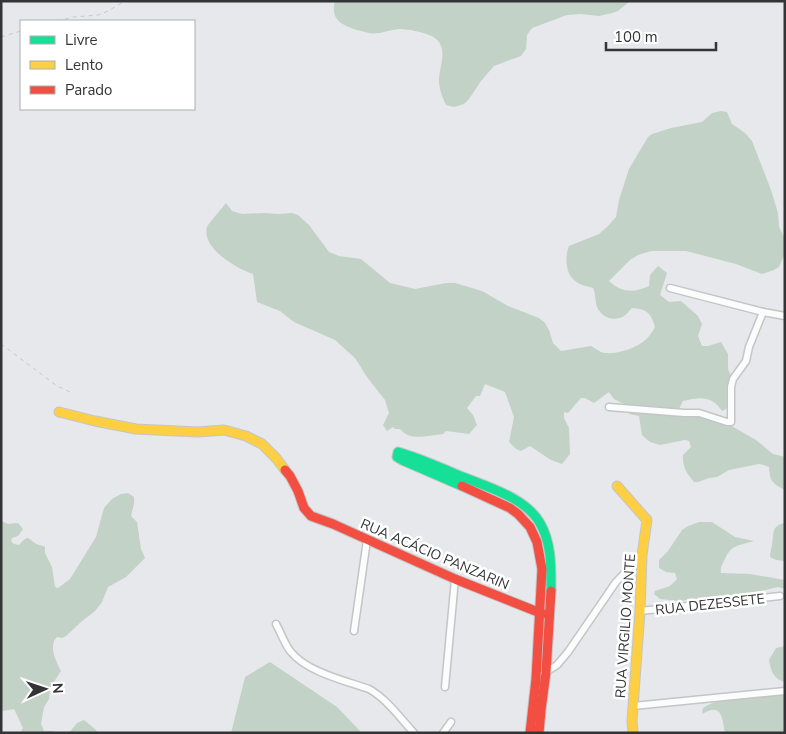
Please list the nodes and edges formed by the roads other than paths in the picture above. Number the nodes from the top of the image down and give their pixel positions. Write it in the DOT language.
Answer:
graph roads {
  1 [pos="670,288"];
  2 [pos="763,312"];
  3 [pos="785,316"];
  4 [pos="609,406"];
  5 [pos="60,412"];
  6 [pos="617,486"];
  7 [pos="367,540"];
  8 [pos="642,555"];
  9 [pos="455,579"];
  10 [pos="780,596"];
  11 [pos="640,611"];
  12 [pos="539,612"];
  13 [pos="550,617"];
  14 [pos="276,624"];
  15 [pos="354,631"];
  16 [pos="546,673"];
  17 [pos="536,679"];
  18 [pos="445,687"];
  19 [pos="785,691"];
  20 [pos="634,706"];
  21 [pos="451,722"];
  22 [pos="414,733"];
  23 [pos="443,733"];
  24 [pos="530,733"];
  25 [pos="539,733"];
  26 [pos="634,733"];
  1 -- 2 [label="street"];
  2 -- 3 [label="street"];
  2 -- 4 [label="street"];
  5 -- 7 [label="street, RUA ACÁCIO PANZARIN"];
  6 -- 8 [label="street, RUA VIRGILIO MONTE"];
  7 -- 9 [label="street, RUA ACÁCIO PANZARIN"];
  7 -- 15 [label="street"];
  8 -- 11 [label="street, RUA VIRGILIO MONTE"];
  8 -- 16 [label="street"];
  9 -- 12 [label="street, RUA ACÁCIO PANZARIN"];
  9 -- 18 [label="street"];
  10 -- 11 [label="street, RUA DEZESSETE"];
  11 -- 20 [label="street, RUA VIRGILIO MONTE"];
  12 -- 13 [label="street, RUA ACÁCIO PANZARIN"];
  12 -- 13 [label="street"];
  12 -- 17 [label="street"];
  13 -- 16 [label="street"];
  14 -- 22 [label="street"];
  16 -- 17 [label="street"];
  16 -- 25 [label="street"];
  17 -- 24 [label="street"];
  19 -- 20 [label="street"];
  20 -- 26 [label="street, RUA VIRGILIO MONTE"];
  21 -- 23 [label="street"];
}
